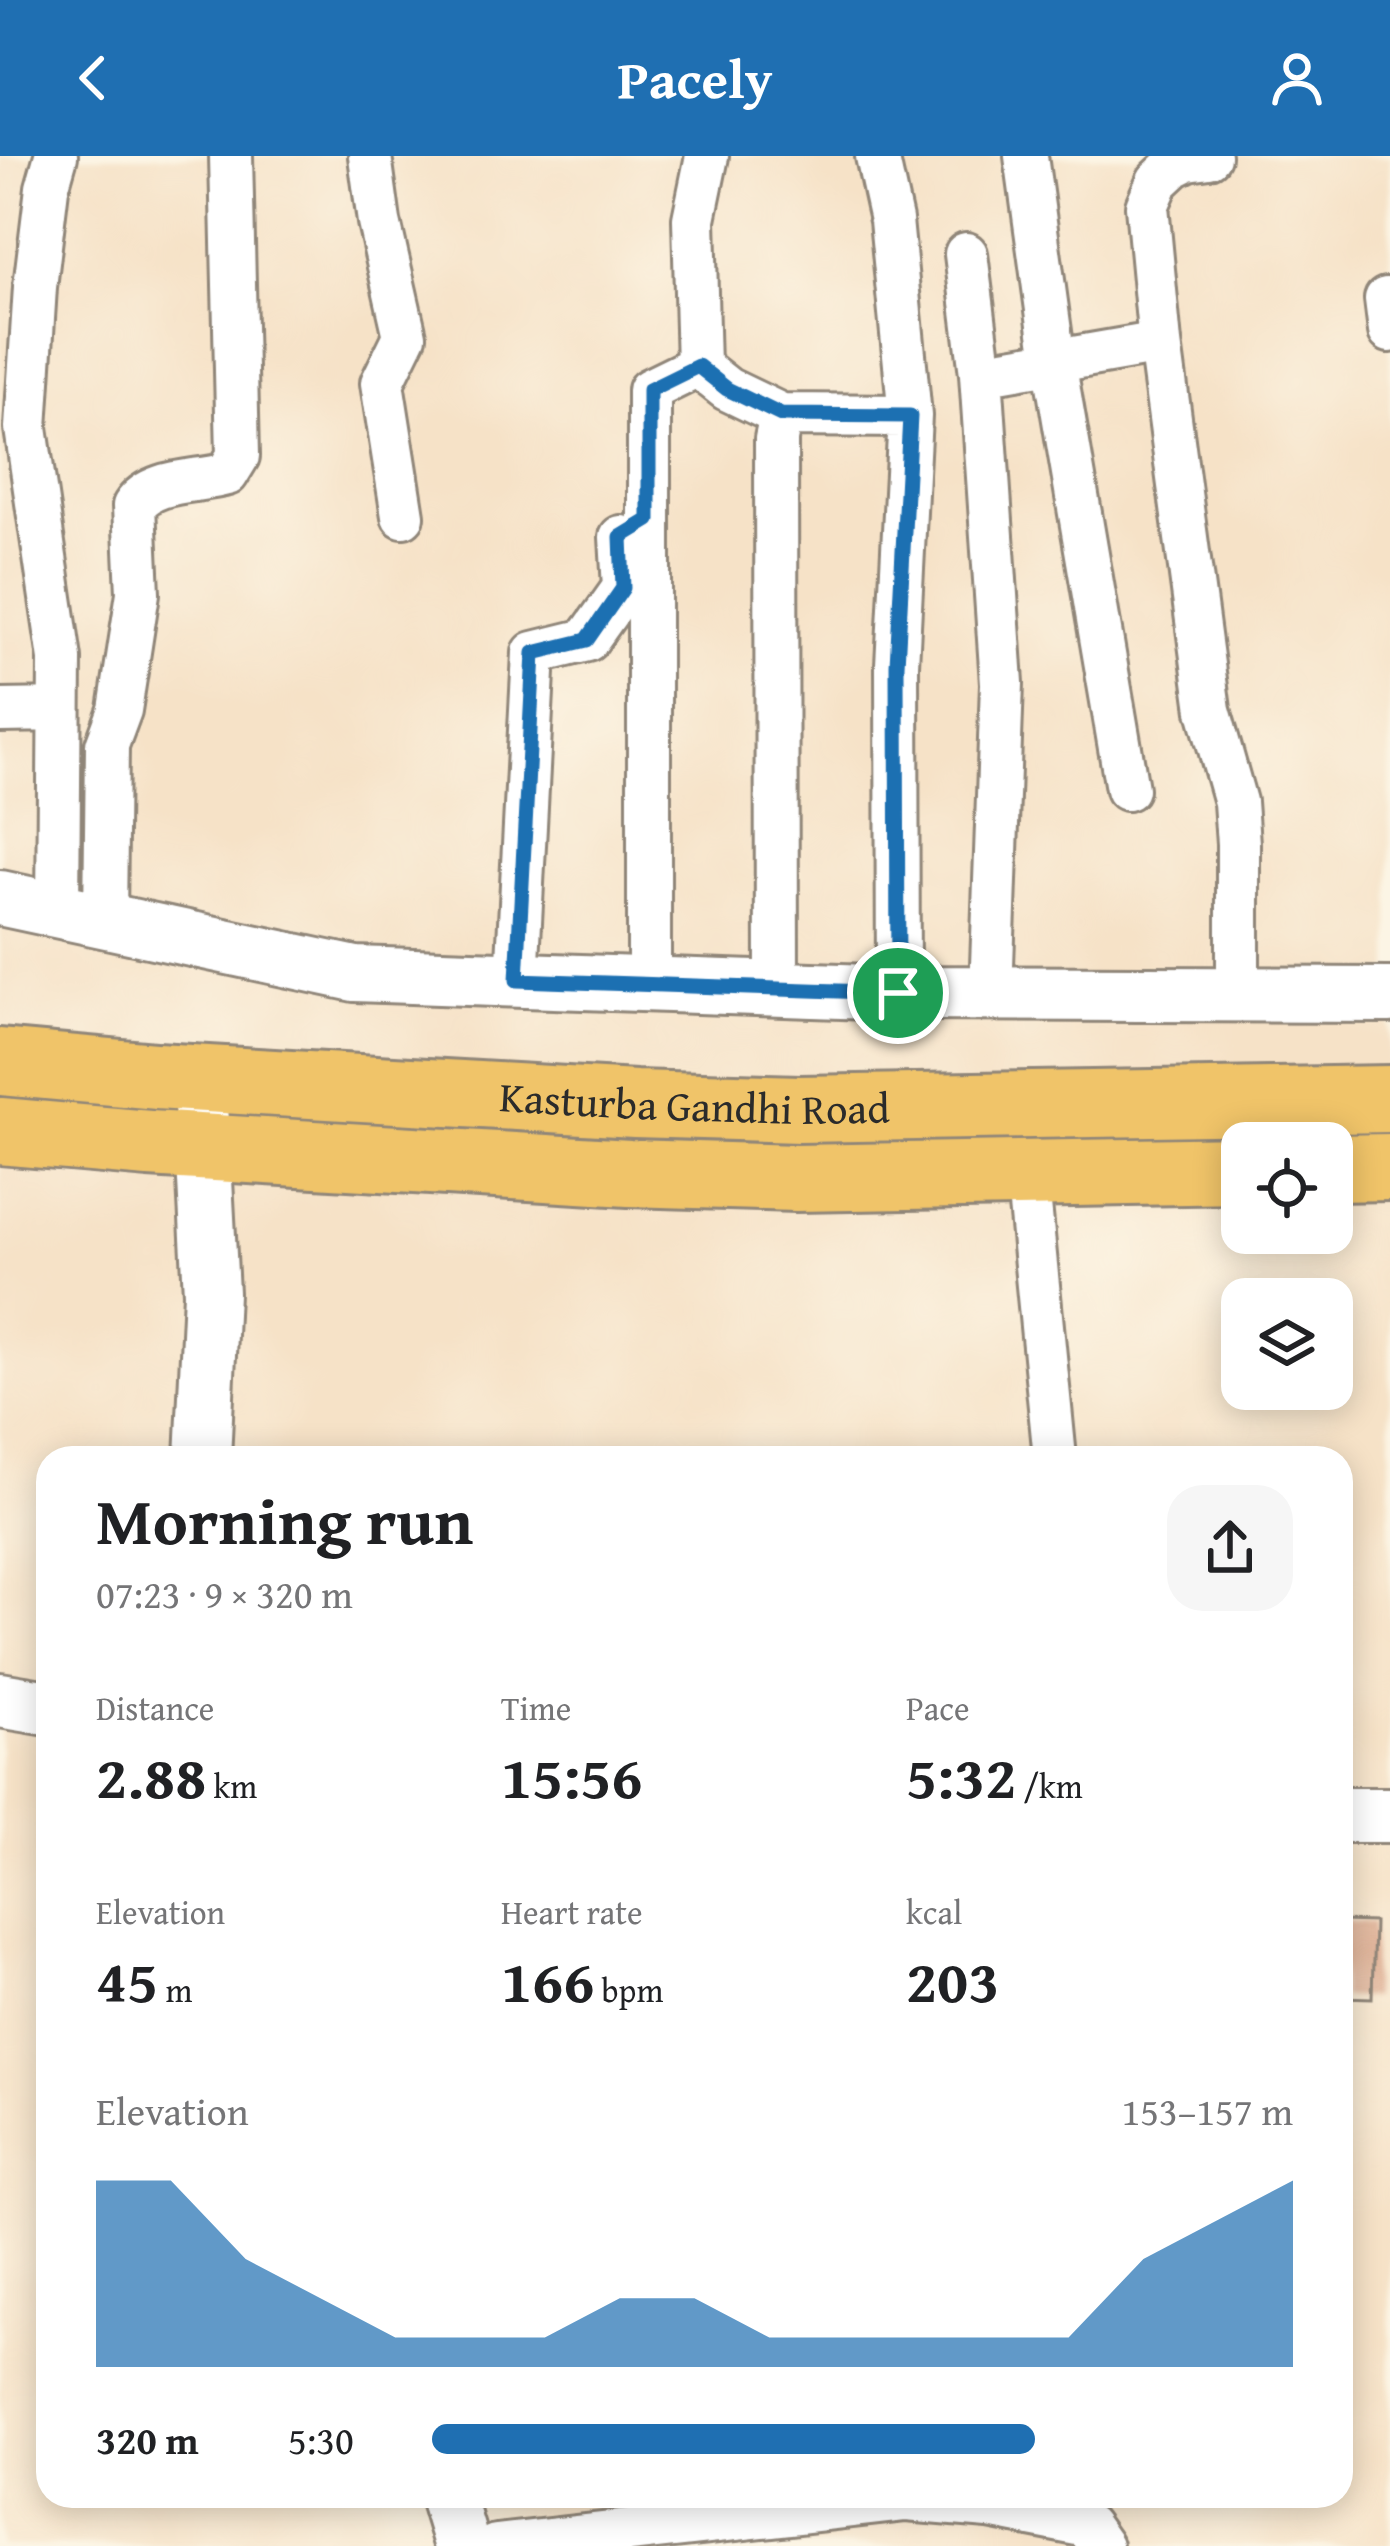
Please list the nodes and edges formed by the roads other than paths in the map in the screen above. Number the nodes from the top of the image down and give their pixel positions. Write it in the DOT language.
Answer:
graph roads {
  1 [pos="56,156"];
  2 [pos="231,156"];
  3 [pos="370,156"];
  4 [pos="707,156"];
  5 [pos="877,156"];
  6 [pos="1026,156"];
  7 [pos="1209,156"];
  8 [pos="966,254"];
  9 [pos="1160,343"];
  10 [pos="1054,361"];
  11 [pos="698,366"];
  12 [pos="981,374"];
  13 [pos="781,415"];
  14 [pos="910,416"];
  15 [pos="403,516"];
  16 [pos="649,520"];
  17 [pos="59,710"];
  18 [pos="0,711"];
  19 [pos="1127,789"];
  20 [pos="0,898"];
  21 [pos="81,915"];
  22 [pos="517,980"];
  23 [pos="649,984"];
  24 [pos="777,989"];
  25 [pos="898,993"];
  26 [pos="991,994"];
  27 [pos="1390,994"];
  28 [pos="1238,995"];
  29 [pos="0,1062"];
  30 [pos="201,1079"];
  31 [pos="1390,1099"];
  32 [pos="0,1131"];
  33 [pos="200,1147"];
  34 [pos="1390,1167"];
  35 [pos="1353,1168"];
  36 [pos="1221,1170"];
  37 [pos="1027,1174"];
  38 [pos="204,1446"];
  39 [pos="1054,1446"];
  40 [pos="0,1700"];
  41 [pos="36,1706"];
  42 [pos="0,1728"];
  43 [pos="36,1733"];
  44 [pos="1353,1815"];
  45 [pos="1390,1815"];
  46 [pos="1353,1841"];
  47 [pos="1390,1841"];
  48 [pos="451,2508"];
  49 [pos="835,2508"];
  50 [pos="994,2508"];
  51 [pos="462,2546"];
  52 [pos="496,2546"];
  53 [pos="1101,2546"];
  1 -- 17 [label="street"];
  2 -- 21 [label="street"];
  3 -- 15 [label="street"];
  4 -- 11 [label="street"];
  5 -- 14 [label="street"];
  6 -- 10 [label="street"];
  7 -- 9 [label="street"];
  8 -- 12 [label="street"];
  9 -- 10 [label="street"];
  9 -- 28 [label="street"];
  10 -- 12 [label="street"];
  10 -- 19 [label="street"];
  11 -- 13 [label="street"];
  11 -- 16 [label="street"];
  12 -- 26 [label="street"];
  13 -- 14 [label="street"];
  13 -- 24 [label="street"];
  14 -- 25 [label="street"];
  16 -- 22 [label="street"];
  16 -- 23 [label="street"];
  17 -- 18 [label="street"];
  17 -- 21 [label="street"];
  20 -- 21 [label="street"];
  21 -- 22 [label="street"];
  22 -- 23 [label="street"];
  23 -- 24 [label="street"];
  24 -- 25 [label="street"];
  25 -- 26 [label="street"];
  26 -- 28 [label="street"];
  27 -- 28 [label="street"];
  29 -- 30 [label="main road, Kasturba Gandhi Road"];
  30 -- 31 [label="main road, Kasturba Gandhi Road"];
  30 -- 33 [label="street"];
  32 -- 33 [label="main road, Kasturba Gandhi Road"];
  33 -- 37 [label="main road, Kasturba Gandhi Road"];
  33 -- 38 [label="street"];
  34 -- 35 [label="main road"];
  36 -- 37 [label="main road, Kasturba Gandhi Road"];
  37 -- 39 [label="street"];
  40 -- 41 [label="street"];
  42 -- 43 [label="street"];
  44 -- 45 [label="street"];
  46 -- 47 [label="street"];
  48 -- 51 [label="street"];
  49 -- 52 [label="street"];
  50 -- 53 [label="street"];
}
